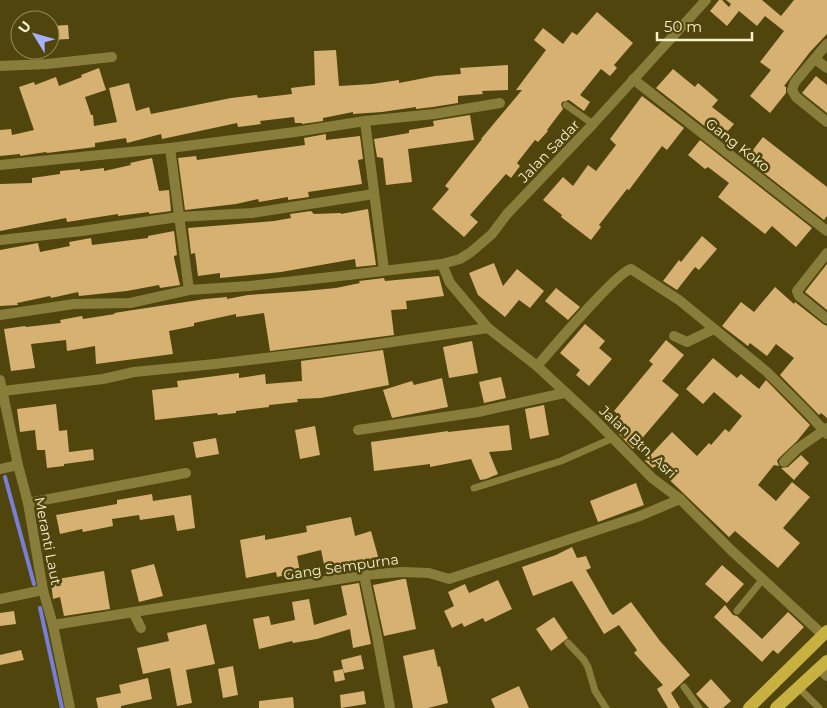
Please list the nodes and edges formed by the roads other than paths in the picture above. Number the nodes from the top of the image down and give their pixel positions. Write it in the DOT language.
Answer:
graph roads {
  1 [pos="706,0"];
  2 [pos="827,44"];
  3 [pos="112,57"];
  4 [pos="815,58"];
  5 [pos="0,66"];
  6 [pos="827,68"];
  7 [pos="633,79"];
  8 [pos="500,103"];
  9 [pos="566,105"];
  10 [pos="365,121"];
  11 [pos="827,122"];
  12 [pos="593,124"];
  13 [pos="170,148"];
  14 [pos="0,165"];
  15 [pos="374,194"];
  16 [pos="178,217"];
  17 [pos="827,232"];
  18 [pos="0,240"];
  19 [pos="827,253"];
  20 [pos="442,264"];
  21 [pos="384,270"];
  22 [pos="189,290"];
  23 [pos="0,315"];
  24 [pos="827,319"];
  25 [pos="488,328"];
  26 [pos="714,329"];
  27 [pos="674,336"];
  28 [pos="537,366"];
  29 [pos="0,380"];
  30 [pos="3,391"];
  31 [pos="564,393"];
  32 [pos="358,430"];
  33 [pos="826,431"];
  34 [pos="612,439"];
  35 [pos="784,462"];
  36 [pos="18,465"];
  37 [pos="0,469"];
  38 [pos="186,473"];
  39 [pos="474,488"];
  40 [pos="680,499"];
  41 [pos="28,503"];
  42 [pos="364,576"];
  43 [pos="762,580"];
  44 [pos="43,590"];
  45 [pos="0,599"];
  46 [pos="737,611"];
  47 [pos="133,612"];
  48 [pos="53,625"];
  49 [pos="141,628"];
  50 [pos="825,633"];
  51 [pos="568,643"];
  52 [pos="824,669"];
  53 [pos="798,687"];
  54 [pos="684,688"];
  55 [pos="70,708"];
  56 [pos="390,708"];
  57 [pos="606,708"];
  58 [pos="699,708"];
  59 [pos="749,708"];
  60 [pos="776,708"];
  61 [pos="819,708"];
  1 -- 7 [label="street, Jalan Sadar"];
  2 -- 4 [label="street"];
  3 -- 5 [label="street"];
  4 -- 6 [label="street"];
  4 -- 11 [label="street"];
  7 -- 12 [label="street, Jalan Sadar"];
  7 -- 17 [label="street, Gang Koko"];
  8 -- 10 [label="street"];
  9 -- 12 [label="lane"];
  10 -- 13 [label="street"];
  10 -- 15 [label="street"];
  12 -- 20 [label="street, Jalan Sadar"];
  13 -- 14 [label="street"];
  13 -- 16 [label="street"];
  15 -- 16 [label="street"];
  15 -- 21 [label="street"];
  16 -- 18 [label="street"];
  16 -- 22 [label="street"];
  19 -- 24 [label="street"];
  20 -- 21 [label="street, Jalan Sadar"];
  20 -- 25 [label="street, Jalan Btn. Asri"];
  21 -- 22 [label="street, Jalan Sadar"];
  22 -- 23 [label="street, Jalan Sadar"];
  25 -- 28 [label="street, Jalan Btn. Asri"];
  25 -- 30 [label="street"];
  26 -- 27 [label="street"];
  26 -- 28 [label="street"];
  26 -- 33 [label="street"];
  28 -- 31 [label="street, Jalan Btn. Asri"];
  29 -- 30 [label="street, Meranti Laut"];
  30 -- 36 [label="street, Meranti Laut"];
  31 -- 32 [label="street"];
  31 -- 34 [label="street, Jalan Btn. Asri"];
  33 -- 35 [label="street"];
  34 -- 39 [label="lane"];
  34 -- 40 [label="street, Jalan Btn. Asri"];
  36 -- 37 [label="street"];
  36 -- 41 [label="street, Meranti Laut"];
  38 -- 41 [label="street"];
  40 -- 42 [label="street, Gang Sempurna"];
  40 -- 43 [label="street, Jalan Btn. Asri"];
  41 -- 44 [label="street, Meranti Laut"];
  42 -- 47 [label="street, Gang Sempurna"];
  42 -- 56 [label="street"];
  43 -- 46 [label="lane"];
  43 -- 50 [label="street, Jalan Btn. Asri"];
  44 -- 45 [label="street"];
  44 -- 48 [label="street, Meranti Laut"];
  47 -- 48 [label="street, Gang Sempurna"];
  47 -- 49 [label="street"];
  48 -- 55 [label="street, Meranti Laut"];
  50 -- 59 [label="main road"];
  51 -- 57 [label="lane"];
  52 -- 53 [label="main road"];
  53 -- 60 [label="main road"];
  53 -- 61 [label="lane"];
  54 -- 58 [label="lane"];
}
